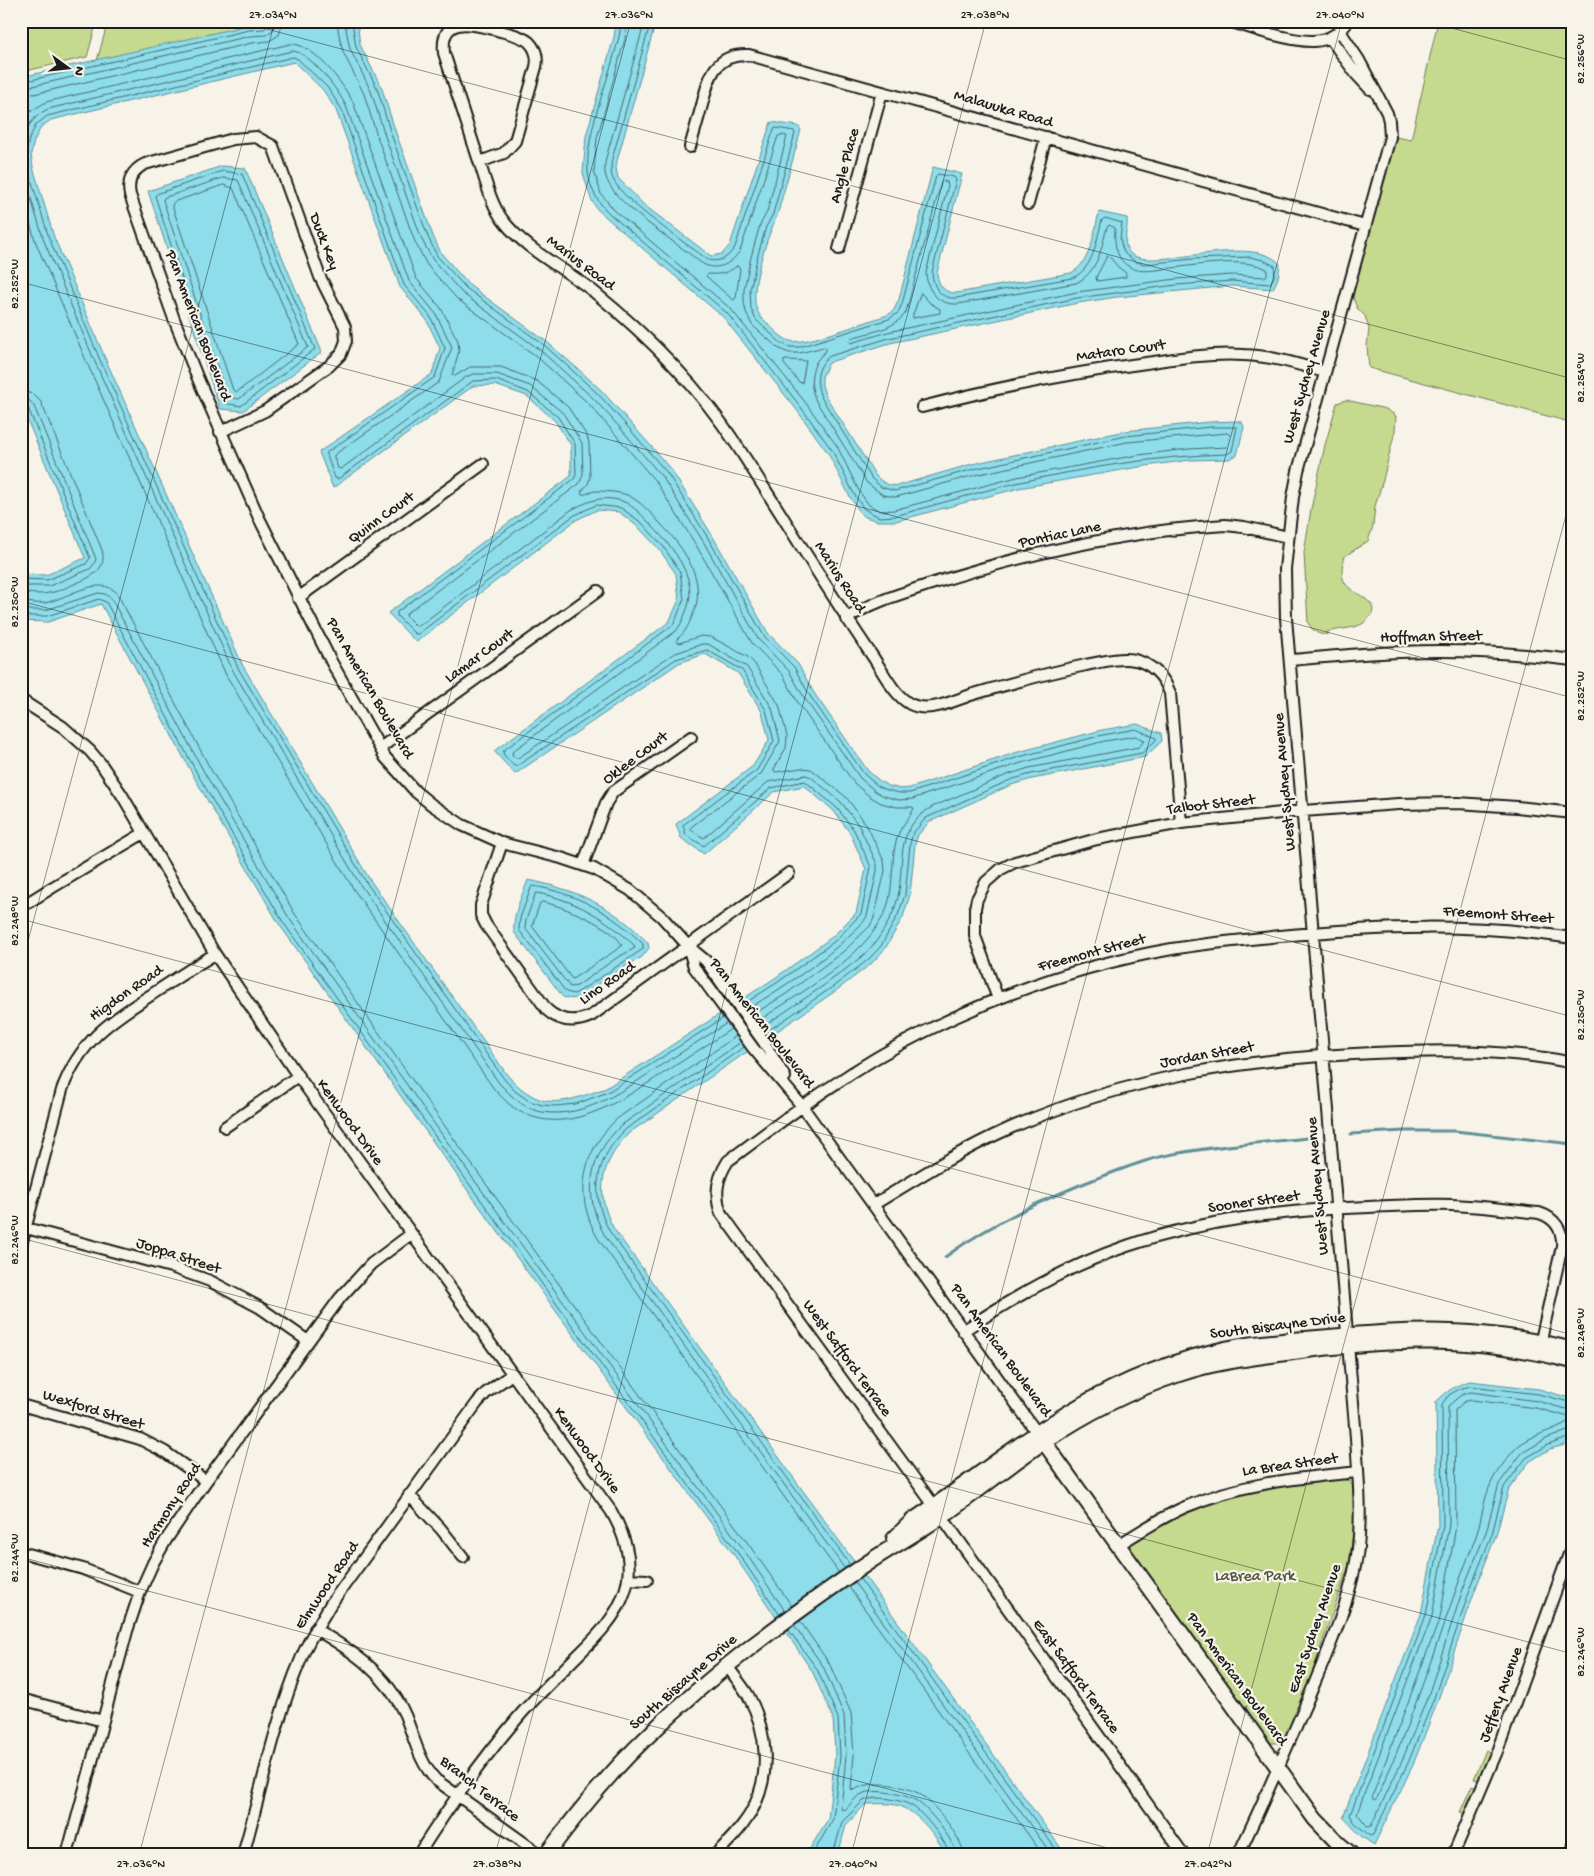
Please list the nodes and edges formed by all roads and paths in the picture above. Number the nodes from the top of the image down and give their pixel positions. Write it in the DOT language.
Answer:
graph roads {
  1 [pos="1227,21"];
  2 [pos="1348,21"];
  3 [pos="1340,31"];
  4 [pos="1330,38"];
  5 [pos="882,92"];
  6 [pos="1377,97"];
  7 [pos="1046,137"];
  8 [pos="690,147"];
  9 [pos="480,162"];
  10 [pos="131,176"];
  11 [pos="1028,204"];
  12 [pos="1365,226"];
  13 [pos="839,249"];
  14 [pos="1325,372"];
  15 [pos="922,407"];
  16 [pos="220,432"];
  17 [pos="483,464"];
  18 [pos="1288,537"];
  19 [pos="598,591"];
  20 [pos="298,598"];
  21 [pos="846,618"];
  22 [pos="1290,660"];
  23 [pos="1573,660"];
  24 [pos="21,700"];
  25 [pos="691,737"];
  26 [pos="380,748"];
  27 [pos="1303,811"];
  28 [pos="1573,813"];
  29 [pos="1181,823"];
  30 [pos="144,833"];
  31 [pos="502,843"];
  32 [pos="583,865"];
  33 [pos="789,874"];
  34 [pos="21,907"];
  35 [pos="1313,933"];
  36 [pos="1573,938"];
  37 [pos="688,946"];
  38 [pos="215,954"];
  39 [pos="998,999"];
  40 [pos="1323,1055"];
  41 [pos="1573,1063"];
  42 [pos="298,1076"];
  43 [pos="802,1106"];
  44 [pos="225,1127"];
  45 [pos="873,1205"];
  46 [pos="1336,1208"];
  47 [pos="725,1219"];
  48 [pos="26,1228"];
  49 [pos="411,1234"];
  50 [pos="21,1245"];
  51 [pos="963,1331"];
  52 [pos="1347,1340"];
  53 [pos="308,1341"];
  54 [pos="1540,1347"];
  55 [pos="1573,1350"];
  56 [pos="1573,1361"];
  57 [pos="512,1374"];
  58 [pos="21,1405"];
  59 [pos="1041,1438"];
  60 [pos="1358,1472"];
  61 [pos="206,1480"];
  62 [pos="409,1495"];
  63 [pos="938,1511"];
  64 [pos="1573,1543"];
  65 [pos="1118,1545"];
  66 [pos="21,1552"];
  67 [pos="463,1557"];
  68 [pos="628,1579"];
  69 [pos="647,1580"];
  70 [pos="140,1592"];
  71 [pos="315,1629"];
  72 [pos="728,1667"];
  73 [pos="21,1699"];
  74 [pos="103,1721"];
  75 [pos="1278,1768"];
  76 [pos="459,1796"];
  77 [pos="67,1855"];
  78 [pos="243,1855"];
  79 [pos="418,1855"];
  80 [pos="541,1855"];
  81 [pos="546,1855"];
  82 [pos="715,1855"];
  83 [pos="1184,1855"];
  84 [pos="1238,1855"];
  85 [pos="1352,1855"];
  86 [pos="1453,1855"];
  1 -- 4 [label="street"];
  2 -- 3 [label="street"];
  3 -- 4 [label="street"];
  3 -- 6 [label="street, West Sydney Avenue"];
  4 -- 6 [label="street"];
  5 -- 7 [label="street, Malauuka Road"];
  5 -- 8 [label="street, Malauuka Road"];
  5 -- 13 [label="street, Angle Place"];
  6 -- 12 [label="street, West Sydney Avenue"];
  7 -- 11 [label="street"];
  7 -- 12 [label="street, Malauuka Road"];
  9 -- 9 [label="street, Marius Road"];
  9 -- 21 [label="street, Marius Road"];
  10 -- 16 [label="street, Pan American Boulevard"];
  10 -- 16 [label="street, Duck Key"];
  12 -- 14 [label="street, West Sydney Avenue"];
  14 -- 15 [label="street, Mataro Court"];
  14 -- 18 [label="street, West Sydney Avenue"];
  16 -- 20 [label="street, Pan American Boulevard"];
  17 -- 20 [label="street, Quinn Court"];
  18 -- 21 [label="street, Pontiac Lane"];
  18 -- 22 [label="street, West Sydney Avenue"];
  19 -- 26 [label="street, Lamar Court"];
  20 -- 26 [label="street, Pan American Boulevard"];
  21 -- 29 [label="street, Marius Road"];
  22 -- 23 [label="street, Hoffman Street"];
  22 -- 27 [label="street, West Sydney Avenue"];
  24 -- 30 [label="street, Kenwood Drive"];
  25 -- 32 [label="street, Oklee Court"];
  26 -- 31 [label="street, Pan American Boulevard"];
  27 -- 28 [label="street, Talbot Street"];
  27 -- 29 [label="street, Talbot Street"];
  27 -- 35 [label="street, West Sydney Avenue"];
  29 -- 39 [label="street, Talbot Street"];
  30 -- 34 [label="street"];
  30 -- 38 [label="street, Kenwood Drive"];
  31 -- 32 [label="street, Pan American Boulevard"];
  31 -- 37 [label="street, Lino Road"];
  32 -- 37 [label="street, Pan American Boulevard"];
  33 -- 37 [label="street, Lino Road"];
  35 -- 36 [label="street, Freemont Street"];
  35 -- 39 [label="street, Freemont Street"];
  35 -- 40 [label="street, West Sydney Avenue"];
  37 -- 43 [label="street"];
  37 -- 43 [label="street, Pan American Boulevard"];
  38 -- 42 [label="street, Kenwood Drive"];
  38 -- 48 [label="street, Higdon Road"];
  39 -- 43 [label="street, Freemont Street"];
  40 -- 41 [label="street, Jordan Street"];
  40 -- 45 [label="street, Jordan Street"];
  40 -- 46 [label="street, West Sydney Avenue"];
  42 -- 44 [label="street"];
  42 -- 49 [label="street, Kenwood Drive"];
  43 -- 45 [label="street, Pan American Boulevard"];
  43 -- 47 [label="street, Freemont Street"];
  45 -- 51 [label="street, Pan American Boulevard"];
  46 -- 51 [label="street, Sooner Street"];
  46 -- 52 [label="street, West Sydney Avenue"];
  46 -- 54 [label="street, Sooner Street"];
  47 -- 63 [label="street, West Safford Terrace"];
  48 -- 50 [label="street, Higdon Road"];
  48 -- 53 [label="street, Joppa Street"];
  49 -- 53 [label="street, Harmony Road"];
  49 -- 57 [label="street, Kenwood Drive"];
  51 -- 59 [label="street, Pan American Boulevard"];
  52 -- 54 [label="street, South Biscayne Drive"];
  52 -- 59 [label="street, South Biscayne Drive"];
  52 -- 60 [label="street, East Sydney Avenue"];
  53 -- 61 [label="street, Harmony Road"];
  54 -- 55 [label="street, South Biscayne Drive"];
  54 -- 56 [label="street, South Biscayne Drive"];
  57 -- 62 [label="street, Elmwood Road"];
  57 -- 68 [label="street, Kenwood Drive"];
  58 -- 61 [label="street, Wexford Street"];
  59 -- 63 [label="street, South Biscayne Drive"];
  59 -- 65 [label="street, Pan American Boulevard"];
  60 -- 65 [label="street, La Brea Street"];
  60 -- 75 [label="street, East Sydney Avenue"];
  61 -- 70 [label="street, Harmony Road"];
  62 -- 67 [label="street"];
  62 -- 71 [label="street, Elmwood Road"];
  63 -- 72 [label="street, South Biscayne Drive"];
  63 -- 83 [label="street, East Safford Terrace"];
  64 -- 86 [label="street, Jeffery Avenue"];
  65 -- 75 [label="street, Pan American Boulevard"];
  66 -- 70 [label="street"];
  68 -- 69 [label="street"];
  68 -- 76 [label="street, Kenwood Drive"];
  70 -- 74 [label="street, Harmony Road"];
  71 -- 76 [label="street, Branch Terrace"];
  71 -- 78 [label="street, Elmwood Road"];
  72 -- 81 [label="street, South Biscayne Drive"];
  72 -- 82 [label="street"];
  73 -- 74 [label="street"];
  74 -- 77 [label="street, Harmony Road"];
  75 -- 84 [label="street"];
  75 -- 85 [label="street, Pan American Boulevard"];
  76 -- 79 [label="street, Kenwood Drive"];
  76 -- 80 [label="street, Branch Terrace"];
}
